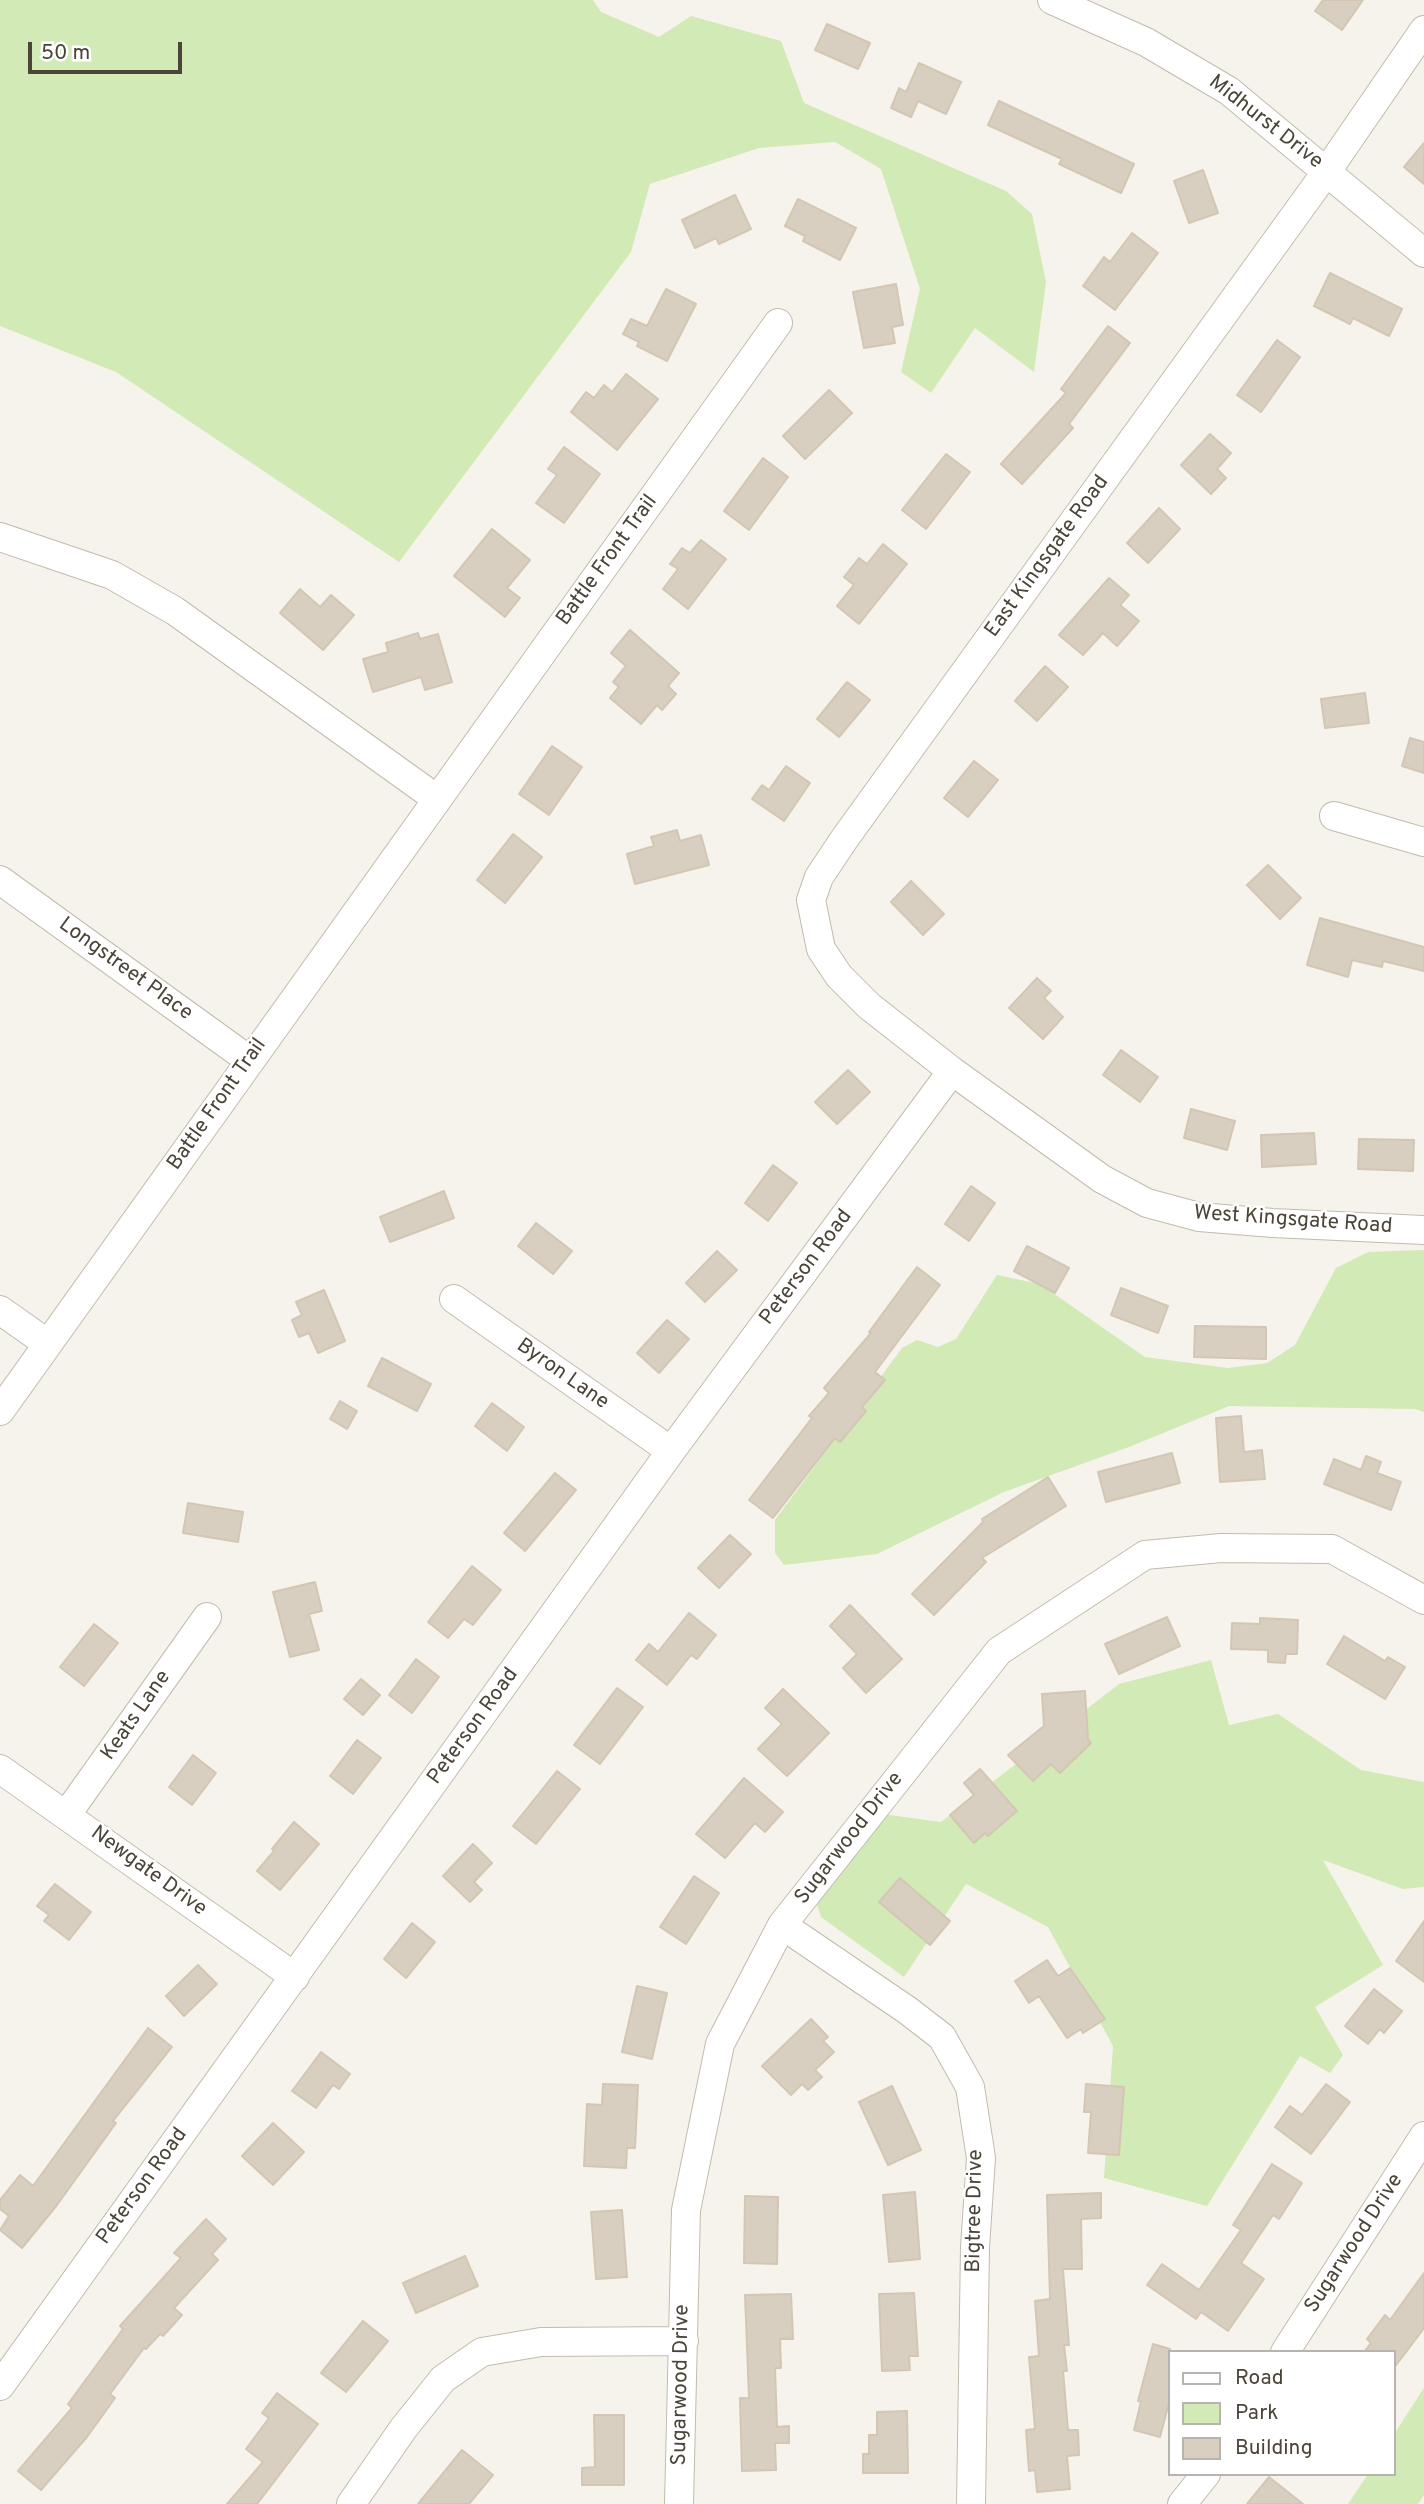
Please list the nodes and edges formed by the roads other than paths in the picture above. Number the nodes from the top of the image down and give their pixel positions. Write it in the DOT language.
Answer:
graph roads {
  1 [pos="1052,0"];
  2 [pos="1424,30"];
  3 [pos="1327,171"];
  4 [pos="1424,253"];
  5 [pos="779,323"];
  6 [pos="0,537"];
  7 [pos="437,799"];
  8 [pos="1334,816"];
  9 [pos="1424,842"];
  10 [pos="0,880"];
  11 [pos="250,1060"];
  12 [pos="952,1072"];
  13 [pos="1424,1230"];
  14 [pos="454,1299"];
  15 [pos="0,1310"];
  16 [pos="48,1345"];
  17 [pos="0,1410"];
  18 [pos="671,1451"];
  19 [pos="1424,1600"];
  20 [pos="207,1617"];
  21 [pos="0,1769"];
  22 [pos="67,1814"];
  23 [pos="782,1924"];
  24 [pos="295,1977"];
  25 [pos="1424,2136"];
  26 [pos="684,2341"];
  27 [pos="1286,2350"];
  28 [pos="0,2386"];
  29 [pos="1204,2476"];
  30 [pos="351,2504"];
  31 [pos="679,2504"];
  32 [pos="971,2504"];
  33 [pos="1182,2504"];
  1 -- 3 [label="street, Midhurst Drive"];
  2 -- 3 [label="street, East Kingsgate Road"];
  3 -- 4 [label="street, Midhurst Drive"];
  3 -- 12 [label="street, East Kingsgate Road"];
  5 -- 7 [label="street, Battle Front Trail"];
  6 -- 7 [label="street"];
  7 -- 11 [label="street, Battle Front Trail"];
  8 -- 9 [label="street"];
  10 -- 11 [label="street, Longstreet Place"];
  11 -- 16 [label="street, Battle Front Trail"];
  12 -- 13 [label="street, West Kingsgate Road"];
  12 -- 18 [label="street, Peterson Road"];
  14 -- 18 [label="street, Byron Lane"];
  15 -- 16 [label="street"];
  16 -- 17 [label="street, Battle Front Trail"];
  18 -- 24 [label="street, Peterson Road"];
  19 -- 23 [label="street, Sugarwood Drive"];
  20 -- 22 [label="street, Keats Lane"];
  21 -- 22 [label="street, Newgate Drive"];
  22 -- 24 [label="street, Newgate Drive"];
  23 -- 26 [label="street, Sugarwood Drive"];
  23 -- 32 [label="street, Bigtree Drive"];
  24 -- 28 [label="street, Peterson Road"];
  25 -- 27 [label="street, Sugarwood Drive"];
  26 -- 30 [label="street"];
  26 -- 31 [label="street, Sugarwood Drive"];
  29 -- 33 [label="street"];
}
